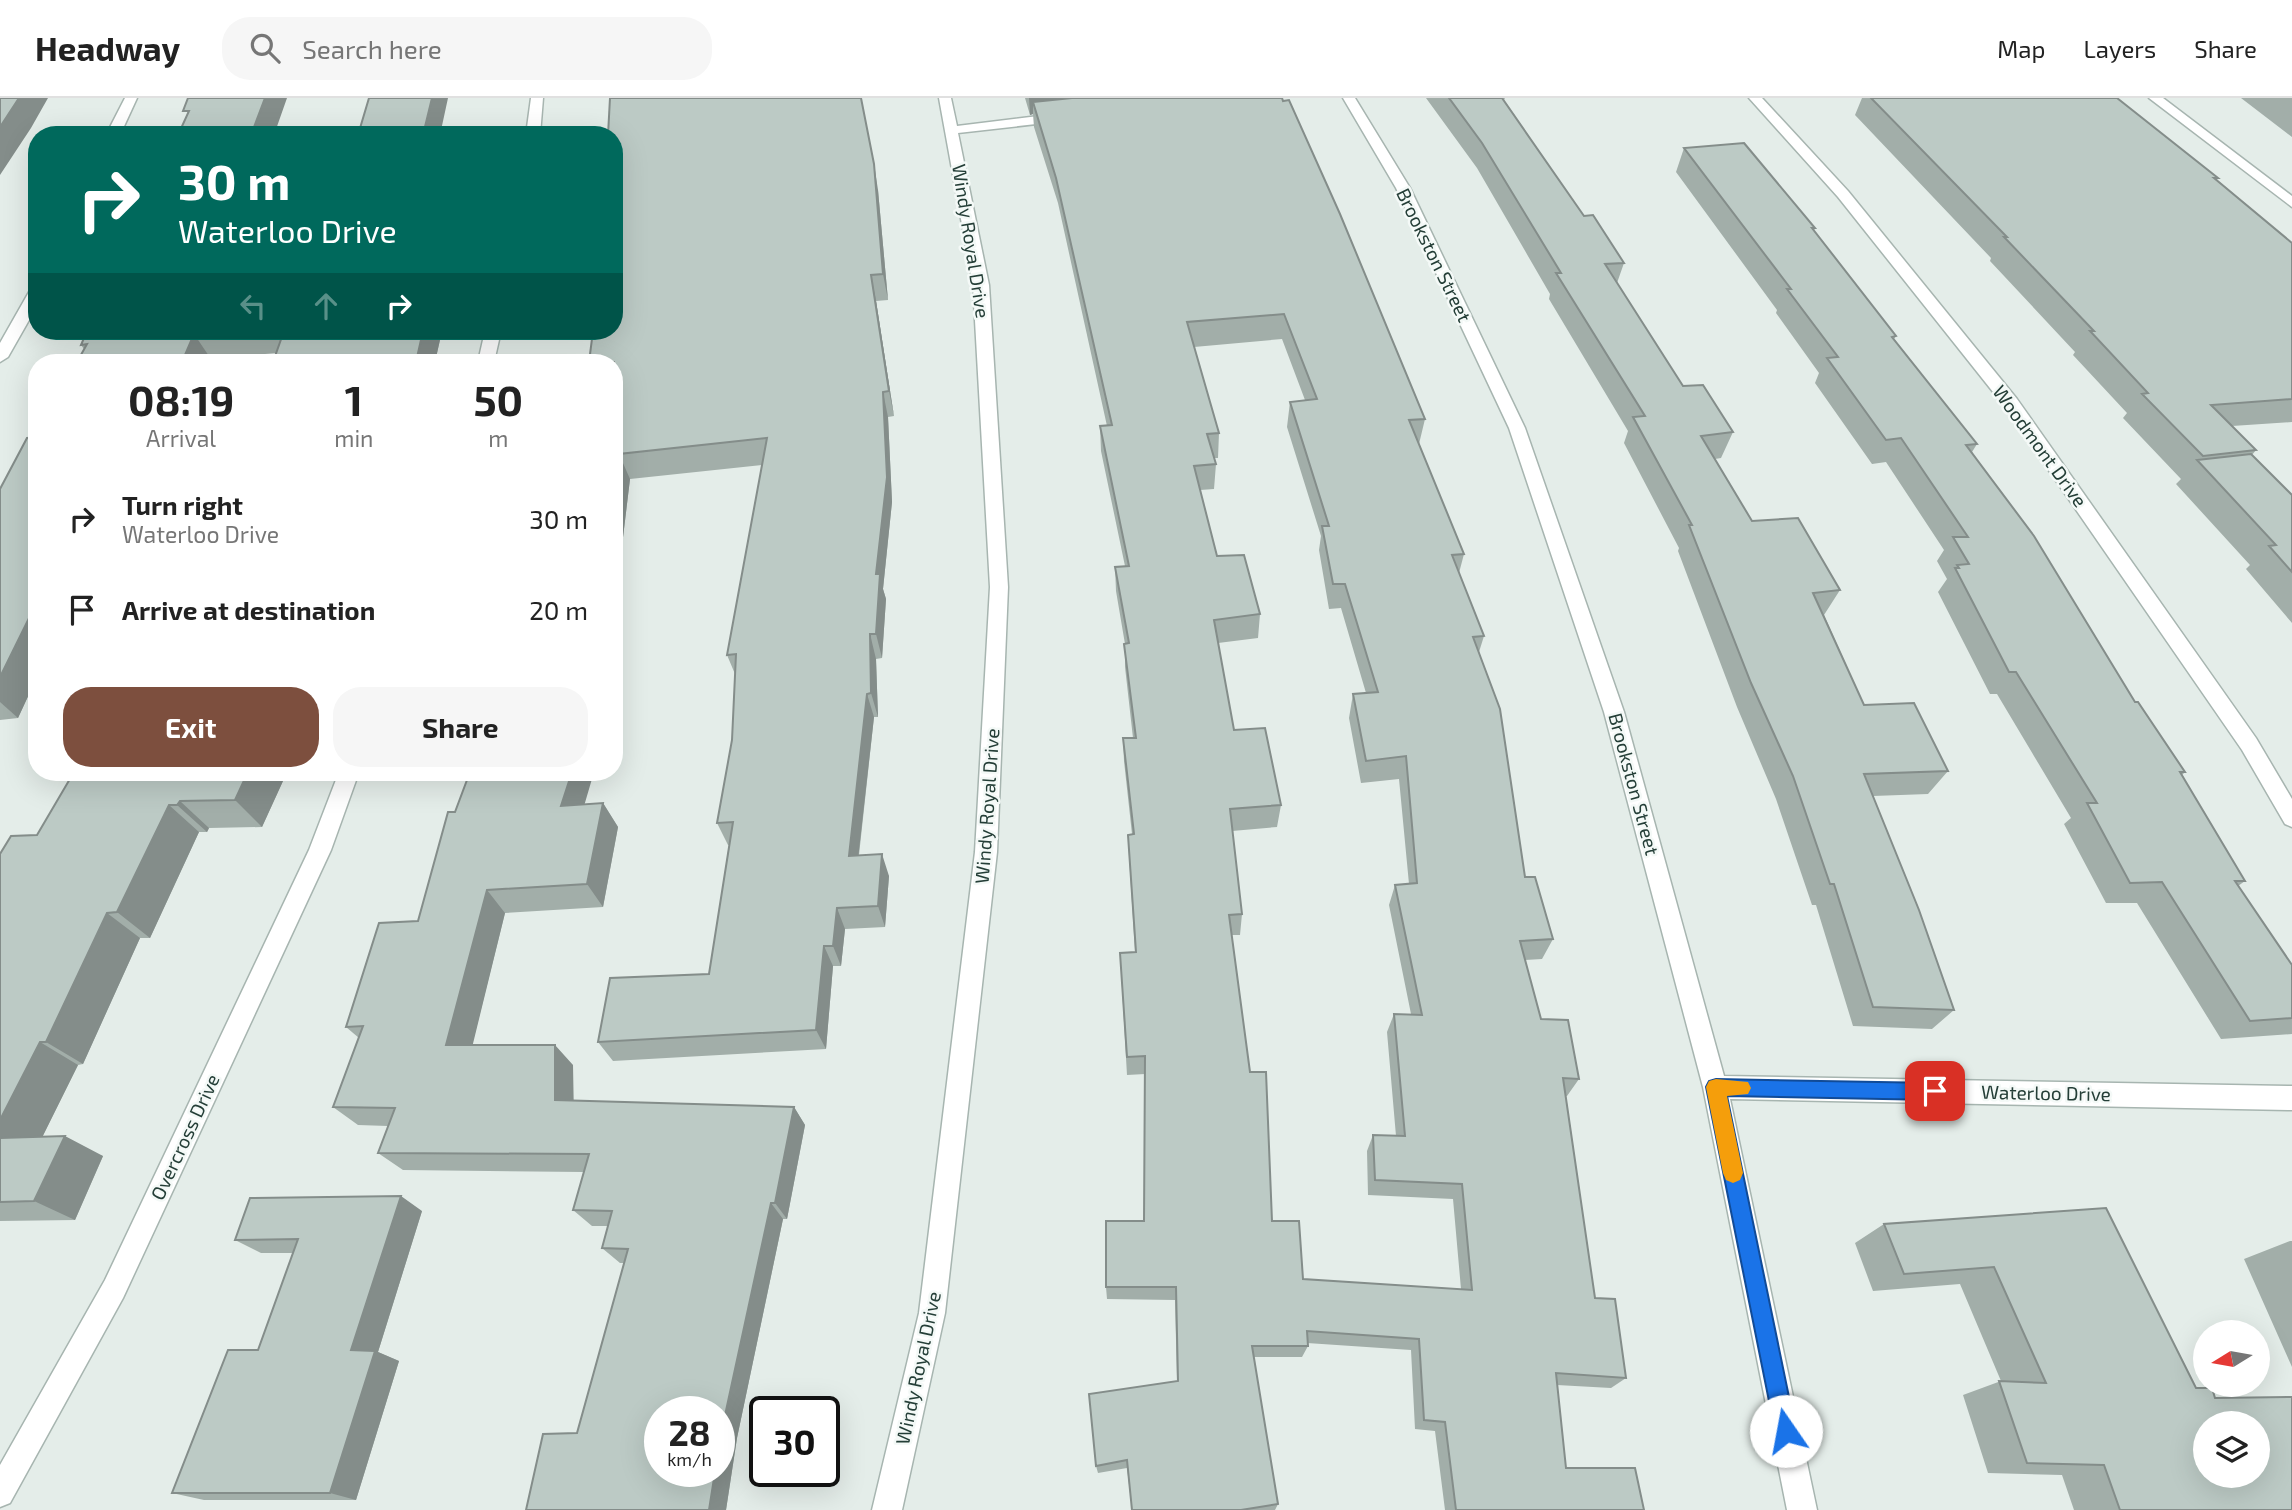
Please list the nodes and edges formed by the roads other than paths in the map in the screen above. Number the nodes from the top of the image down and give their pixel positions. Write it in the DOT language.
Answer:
graph roads {
  1 [pos="131,98"];
  2 [pos="537,98"];
  3 [pos="945,98"];
  4 [pos="1349,98"];
  5 [pos="1755,98"];
  6 [pos="2155,98"];
  7 [pos="1076,116"];
  8 [pos="117,126"];
  9 [pos="534,126"];
  10 [pos="953,130"];
  11 [pos="2292,203"];
  12 [pos="28,308"];
  13 [pos="0,357"];
  14 [pos="346,781"];
  15 [pos="2292,818"];
  16 [pos="1716,1087"];
  17 [pos="2292,1098"];
  18 [pos="0,1493"];
  19 [pos="887,1510"];
  20 [pos="1802,1510"];
  1 -- 8 [label="street"];
  2 -- 9 [label="street"];
  3 -- 10 [label="street, Windy Royal Drive"];
  4 -- 16 [label="street, Brookston Street"];
  5 -- 15 [label="street, Woodmont Drive"];
  6 -- 11 [label="street"];
  7 -- 10 [label="street"];
  10 -- 19 [label="street, Windy Royal Drive"];
  12 -- 13 [label="street"];
  14 -- 18 [label="street, Overcross Drive"];
  16 -- 17 [label="street, Waterloo Drive"];
  16 -- 20 [label="street, Brookston Street"];
}
